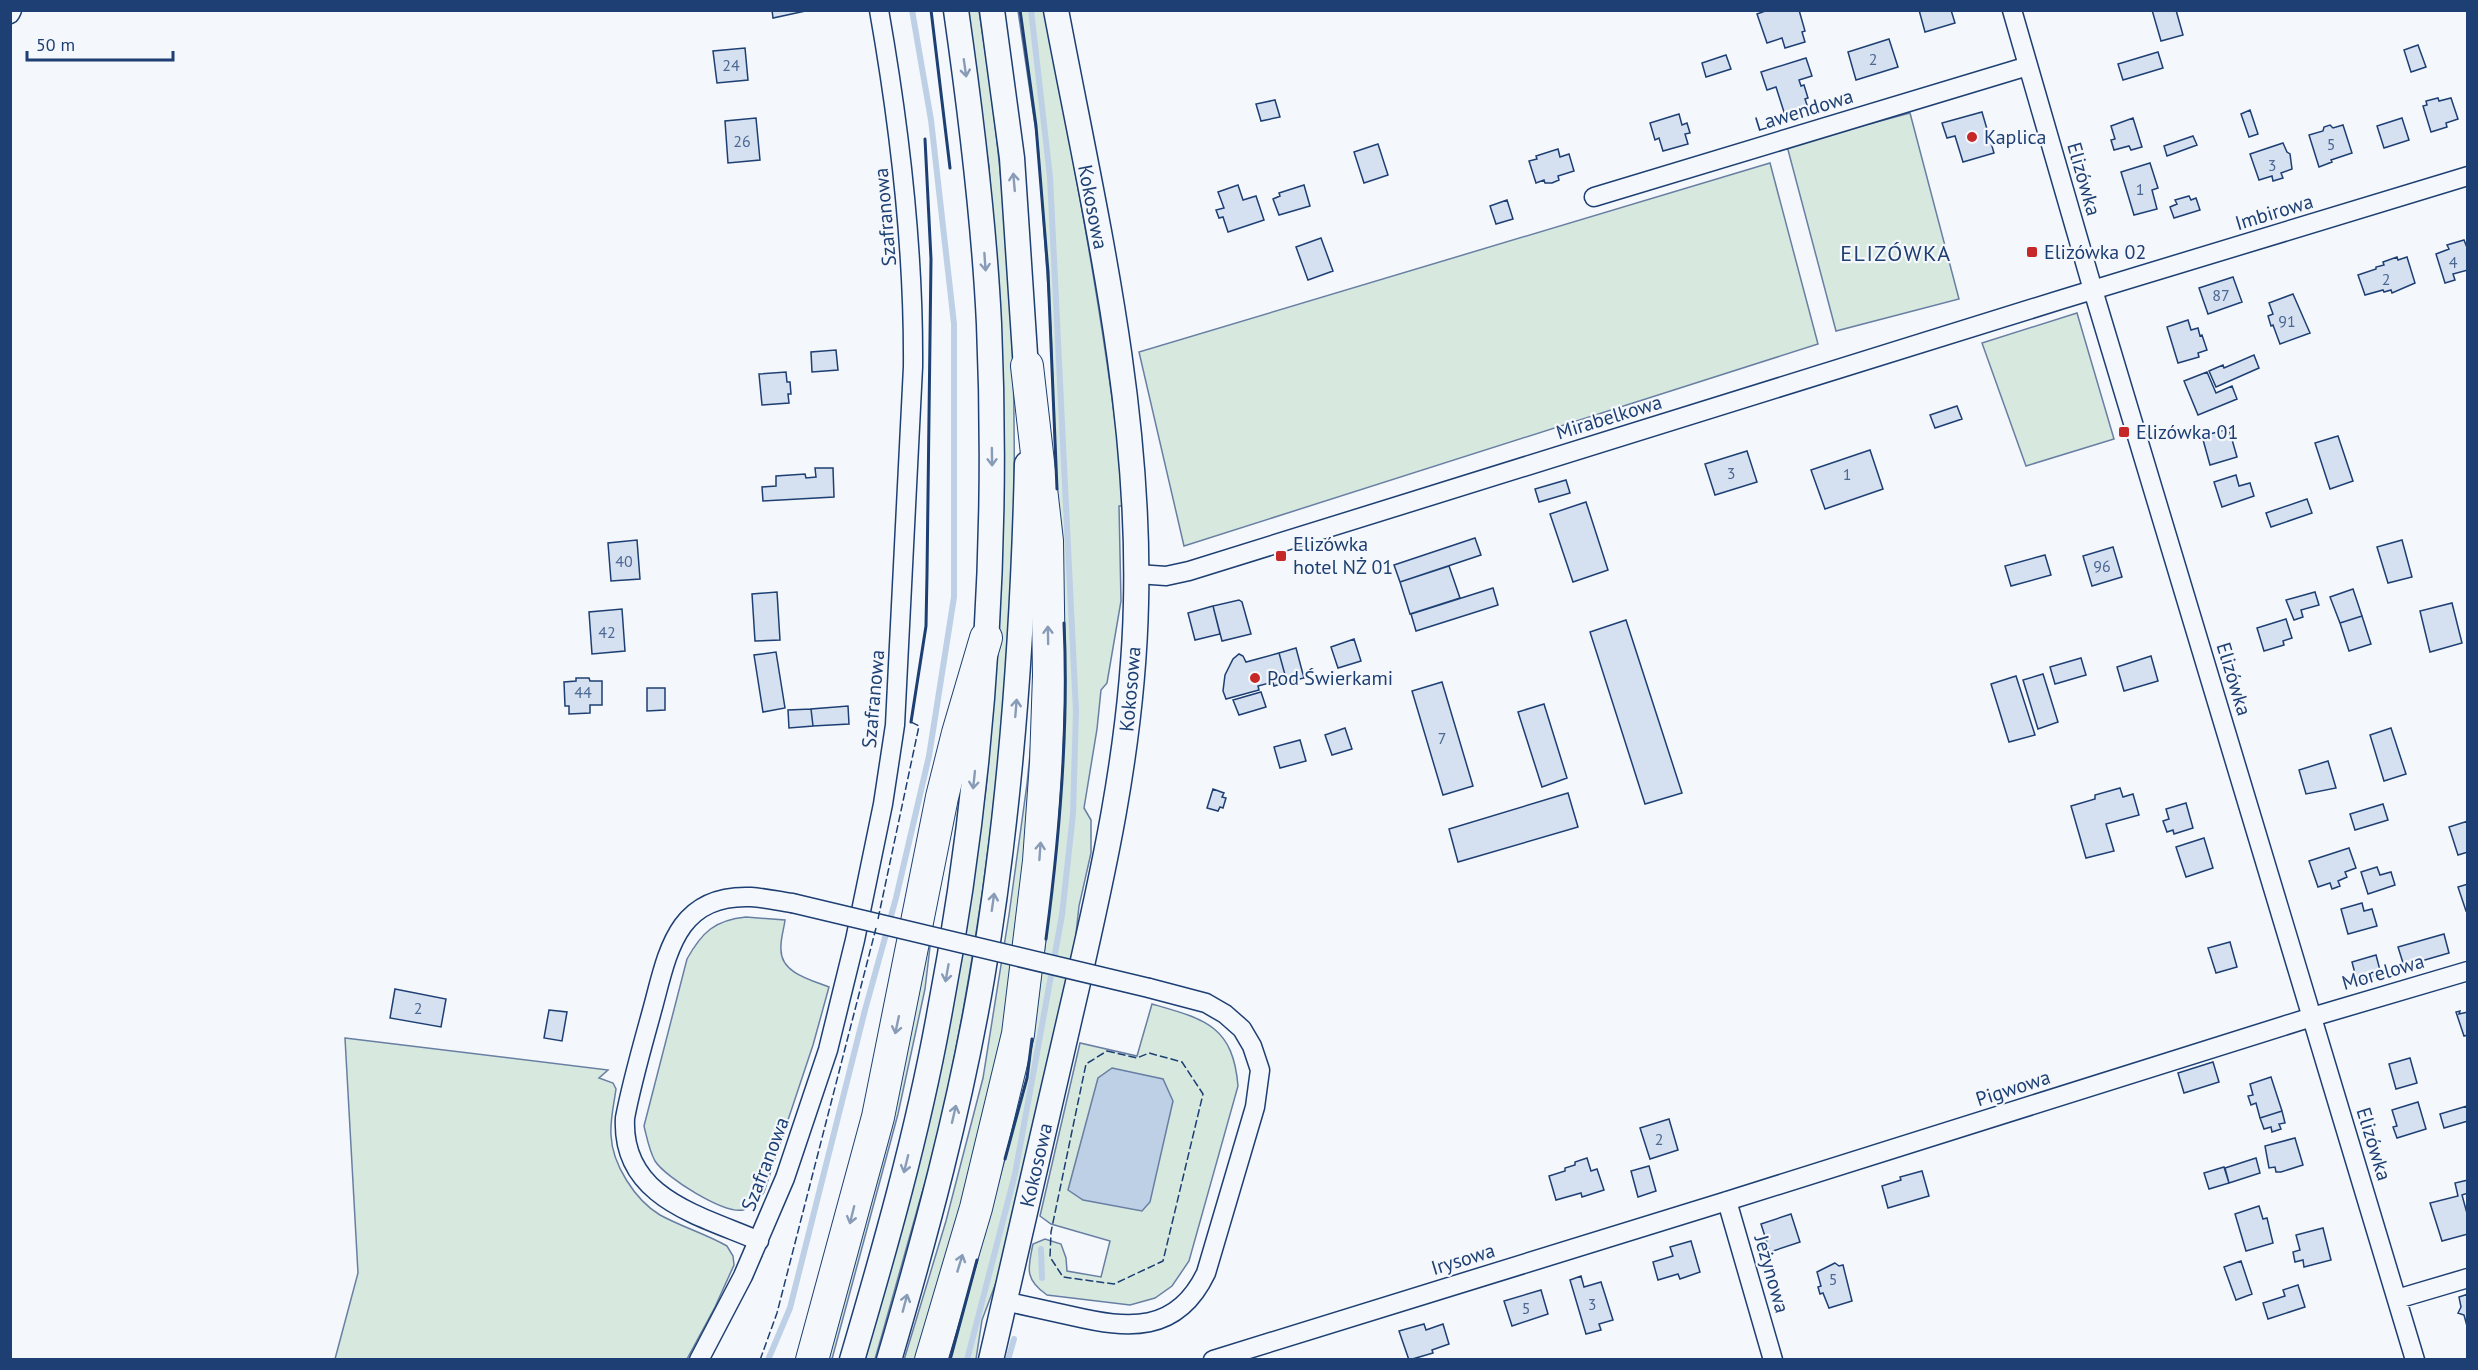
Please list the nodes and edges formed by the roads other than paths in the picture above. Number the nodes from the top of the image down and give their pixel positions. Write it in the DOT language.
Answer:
graph roads {
  1 [pos="879,10"];
  2 [pos="956,10"];
  3 [pos="992,10"];
  4 [pos="1056,10"];
  5 [pos="2012,10"];
  6 [pos="2028,66"];
  7 [pos="2468,176"];
  8 [pos="1594,197"];
  9 [pos="2092,290"];
  10 [pos="1027,366"];
  11 [pos="1137,574"];
  12 [pos="986,638"];
  13 [pos="2468,971"];
  14 [pos="2312,1017"];
  15 [pos="1727,1202"];
  16 [pos="759,1241"];
  17 [pos="2468,1278"];
  18 [pos="2397,1299"];
  19 [pos="1004,1301"];
  20 [pos="699,1359"];
  21 [pos="812,1359"];
  22 [pos="852,1359"];
  23 [pos="889,1359"];
  24 [pos="931,1359"];
  25 [pos="990,1359"];
  26 [pos="1213,1359"];
  27 [pos="1773,1359"];
  28 [pos="2415,1359"];
  1 -- 16 [label="street, Szafranowa"];
  2 -- 12 [label="main road, one-way"];
  10 -- 3 [label="main road, one-way"];
  4 -- 11 [label="main road, Kokosowa"];
  5 -- 6 [label="street, Elizówka"];
  6 -- 8 [label="street, Lawendowa"];
  6 -- 9 [label="street, Elizówka"];
  7 -- 9 [label="street, Imbirowa"];
  9 -- 11 [label="street, Mirabelkowa"];
  9 -- 14 [label="street, Elizówka"];
  23 -- 10 [label="main road, one-way"];
  24 -- 10 [label="highway, one-way"];
  11 -- 19 [label="main road, Kokosowa"];
  12 -- 21 [label="highway, one-way"];
  12 -- 22 [label="main road, one-way"];
  13 -- 14 [label="street, Morelowa"];
  14 -- 15 [label="street, Pigwowa"];
  14 -- 18 [label="street, Elizówka"];
  15 -- 26 [label="street, Irysowa"];
  15 -- 27 [label="street, Jeżynowa"];
  16 -- 19 [label="street, bridge"];
  16 -- 20 [label="street, Szafranowa"];
  17 -- 18 [label="street"];
  18 -- 28 [label="street, Elizówka"];
  19 -- 25 [label="main road, Kokosowa"];
}
